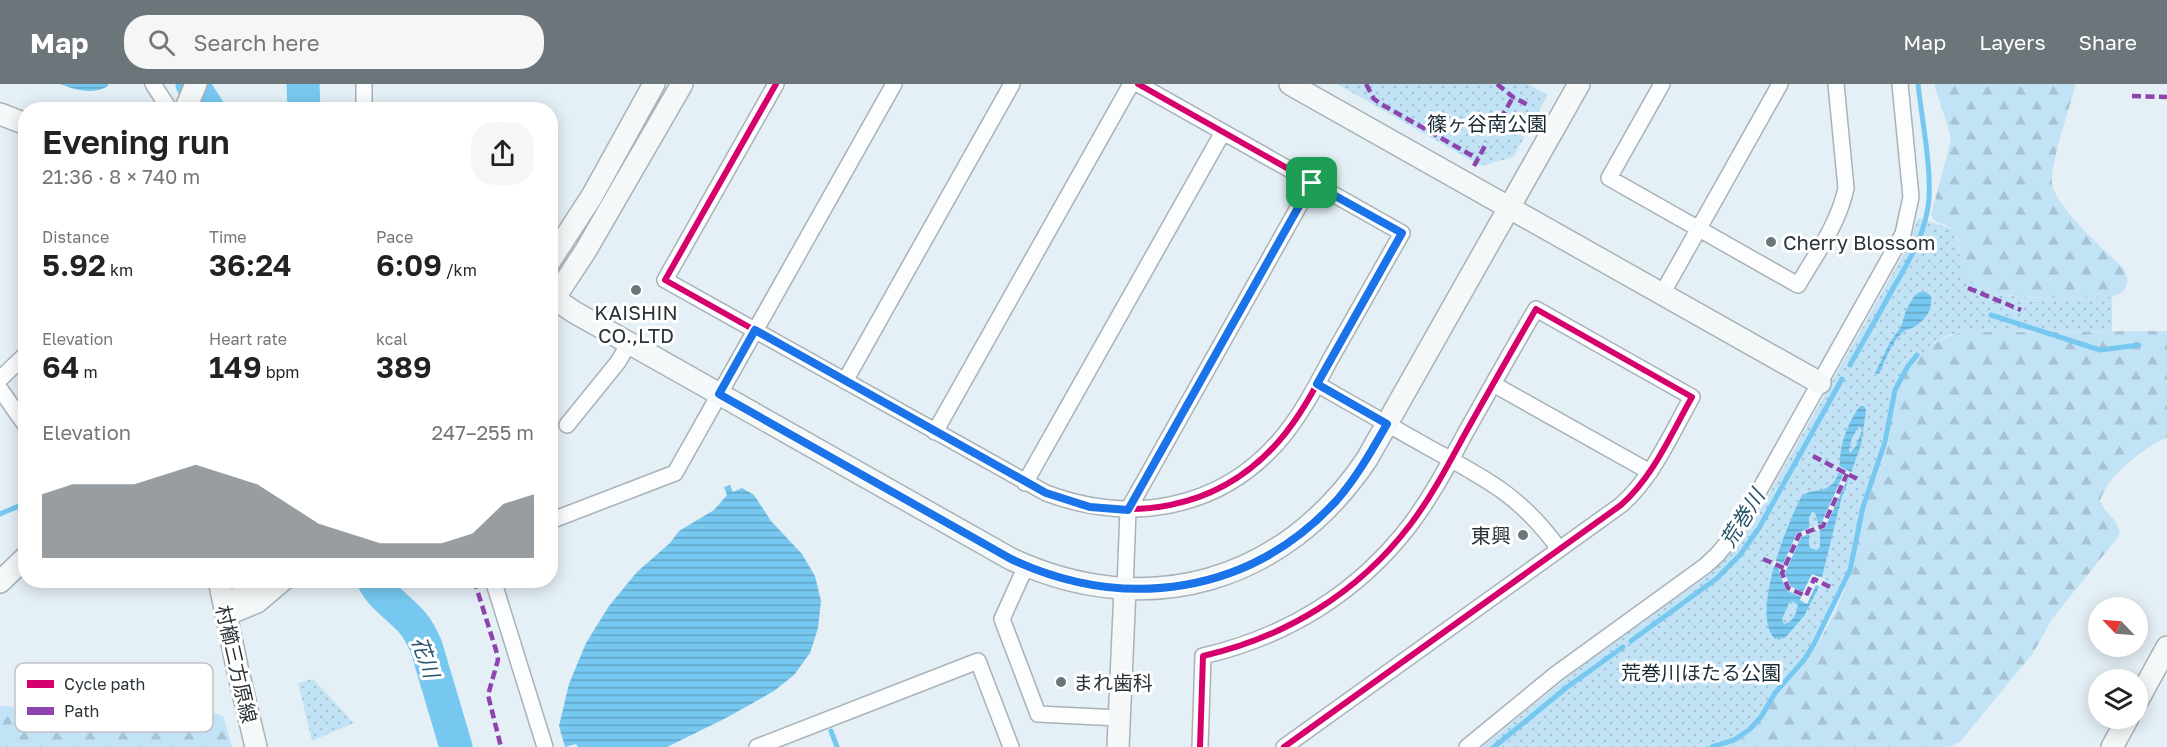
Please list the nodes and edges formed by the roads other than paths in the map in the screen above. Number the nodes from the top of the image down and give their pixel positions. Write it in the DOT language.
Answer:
graph roads {
  1 [pos="153,84"];
  2 [pos="196,84"];
  3 [pos="364,84"];
  4 [pos="654,84"];
  5 [pos="682,84"];
  6 [pos="776,84"];
  7 [pos="894,84"];
  8 [pos="1012,84"];
  9 [pos="1131,84"];
  10 [pos="1138,84"];
  11 [pos="1290,84"];
  12 [pos="1579,84"];
  13 [pos="1662,84"];
  14 [pos="1780,84"];
  15 [pos="1836,84"];
  16 [pos="1900,84"];
  17 [pos="165,102"];
  18 [pos="188,102"];
  19 [pos="364,102"];
  20 [pos="0,114"];
  21 [pos="18,121"];
  22 [pos="1223,132"];
  23 [pos="1312,183"];
  24 [pos="1509,208"];
  25 [pos="1699,229"];
  26 [pos="558,249"];
  27 [pos="558,294"];
  28 [pos="1662,294"];
  29 [pos="558,304"];
  30 [pos="755,330"];
  31 [pos="628,343"];
  32 [pos="18,362"];
  33 [pos="0,379"];
  34 [pos="845,381"];
  35 [pos="1820,383"];
  36 [pos="1317,384"];
  37 [pos="1493,384"];
  38 [pos="0,389"];
  39 [pos="719,394"];
  40 [pos="18,415"];
  41 [pos="1387,424"];
  42 [pos="567,425"];
  43 [pos="935,432"];
  44 [pos="1450,460"];
  45 [pos="1650,472"];
  46 [pos="1025,483"];
  47 [pos="1128,510"];
  48 [pos="558,518"];
  49 [pos="1559,549"];
  50 [pos="18,565"];
  51 [pos="1026,566"];
  52 [pos="0,582"];
  53 [pos="221,588"];
  54 [pos="246,588"];
  55 [pos="274,588"];
  56 [pos="495,588"];
  57 [pos="1125,589"];
  58 [pos="226,615"];
  59 [pos="2167,647"];
  60 [pos="2148,682"];
  61 [pos="1119,718"];
  62 [pos="2121,729"];
  63 [pos="256,747"];
  64 [pos="545,747"];
  65 [pos="757,747"];
  66 [pos="1011,747"];
  67 [pos="1118,747"];
  68 [pos="1200,747"];
  69 [pos="1284,747"];
  70 [pos="1467,747"];
  71 [pos="2112,747"];
  1 -- 17 [label="street"];
  2 -- 18 [label="street"];
  3 -- 19 [label="street"];
  4 -- 26 [label="street"];
  5 -- 27 [label="street"];
  6 -- 30 [label="street"];
  7 -- 30 [label="street"];
  8 -- 34 [label="street"];
  9 -- 43 [label="street"];
  10 -- 22 [label="street"];
  11 -- 24 [label="street"];
  12 -- 24 [label="street"];
  13 -- 25 [label="street"];
  14 -- 25 [label="street"];
  15 -- 25 [label="street"];
  16 -- 35 [label="street"];
  20 -- 21 [label="street"];
  22 -- 23 [label="street"];
  22 -- 46 [label="street"];
  23 -- 36 [label="street"];
  23 -- 47 [label="street"];
  24 -- 28 [label="street"];
  24 -- 41 [label="street"];
  25 -- 28 [label="street"];
  28 -- 35 [label="street"];
  29 -- 31 [label="street"];
  30 -- 34 [label="street"];
  30 -- 39 [label="street"];
  31 -- 39 [label="street"];
  31 -- 42 [label="street"];
  32 -- 33 [label="street"];
  34 -- 43 [label="street"];
  35 -- 70 [label="street"];
  36 -- 41 [label="street"];
  36 -- 47 [label="street"];
  37 -- 44 [label="street"];
  37 -- 45 [label="street"];
  37 -- 45 [label="street"];
  38 -- 40 [label="street"];
  39 -- 48 [label="street"];
  39 -- 51 [label="street"];
  41 -- 44 [label="street"];
  41 -- 57 [label="street"];
  43 -- 46 [label="street"];
  44 -- 49 [label="street"];
  44 -- 68 [label="street"];
  45 -- 49 [label="street"];
  46 -- 47 [label="street"];
  47 -- 57 [label="street"];
  49 -- 69 [label="street"];
  50 -- 52 [label="street"];
  51 -- 57 [label="street"];
  51 -- 61 [label="street"];
  53 -- 58 [label="street, 村櫛三方原線"];
  54 -- 58 [label="street"];
  55 -- 58 [label="street"];
  56 -- 64 [label="street"];
  57 -- 61 [label="street"];
  58 -- 63 [label="street, 村櫛三方原線"];
  59 -- 60 [label="street"];
  61 -- 67 [label="street"];
  62 -- 71 [label="street"];
  65 -- 66 [label="street"];
}
